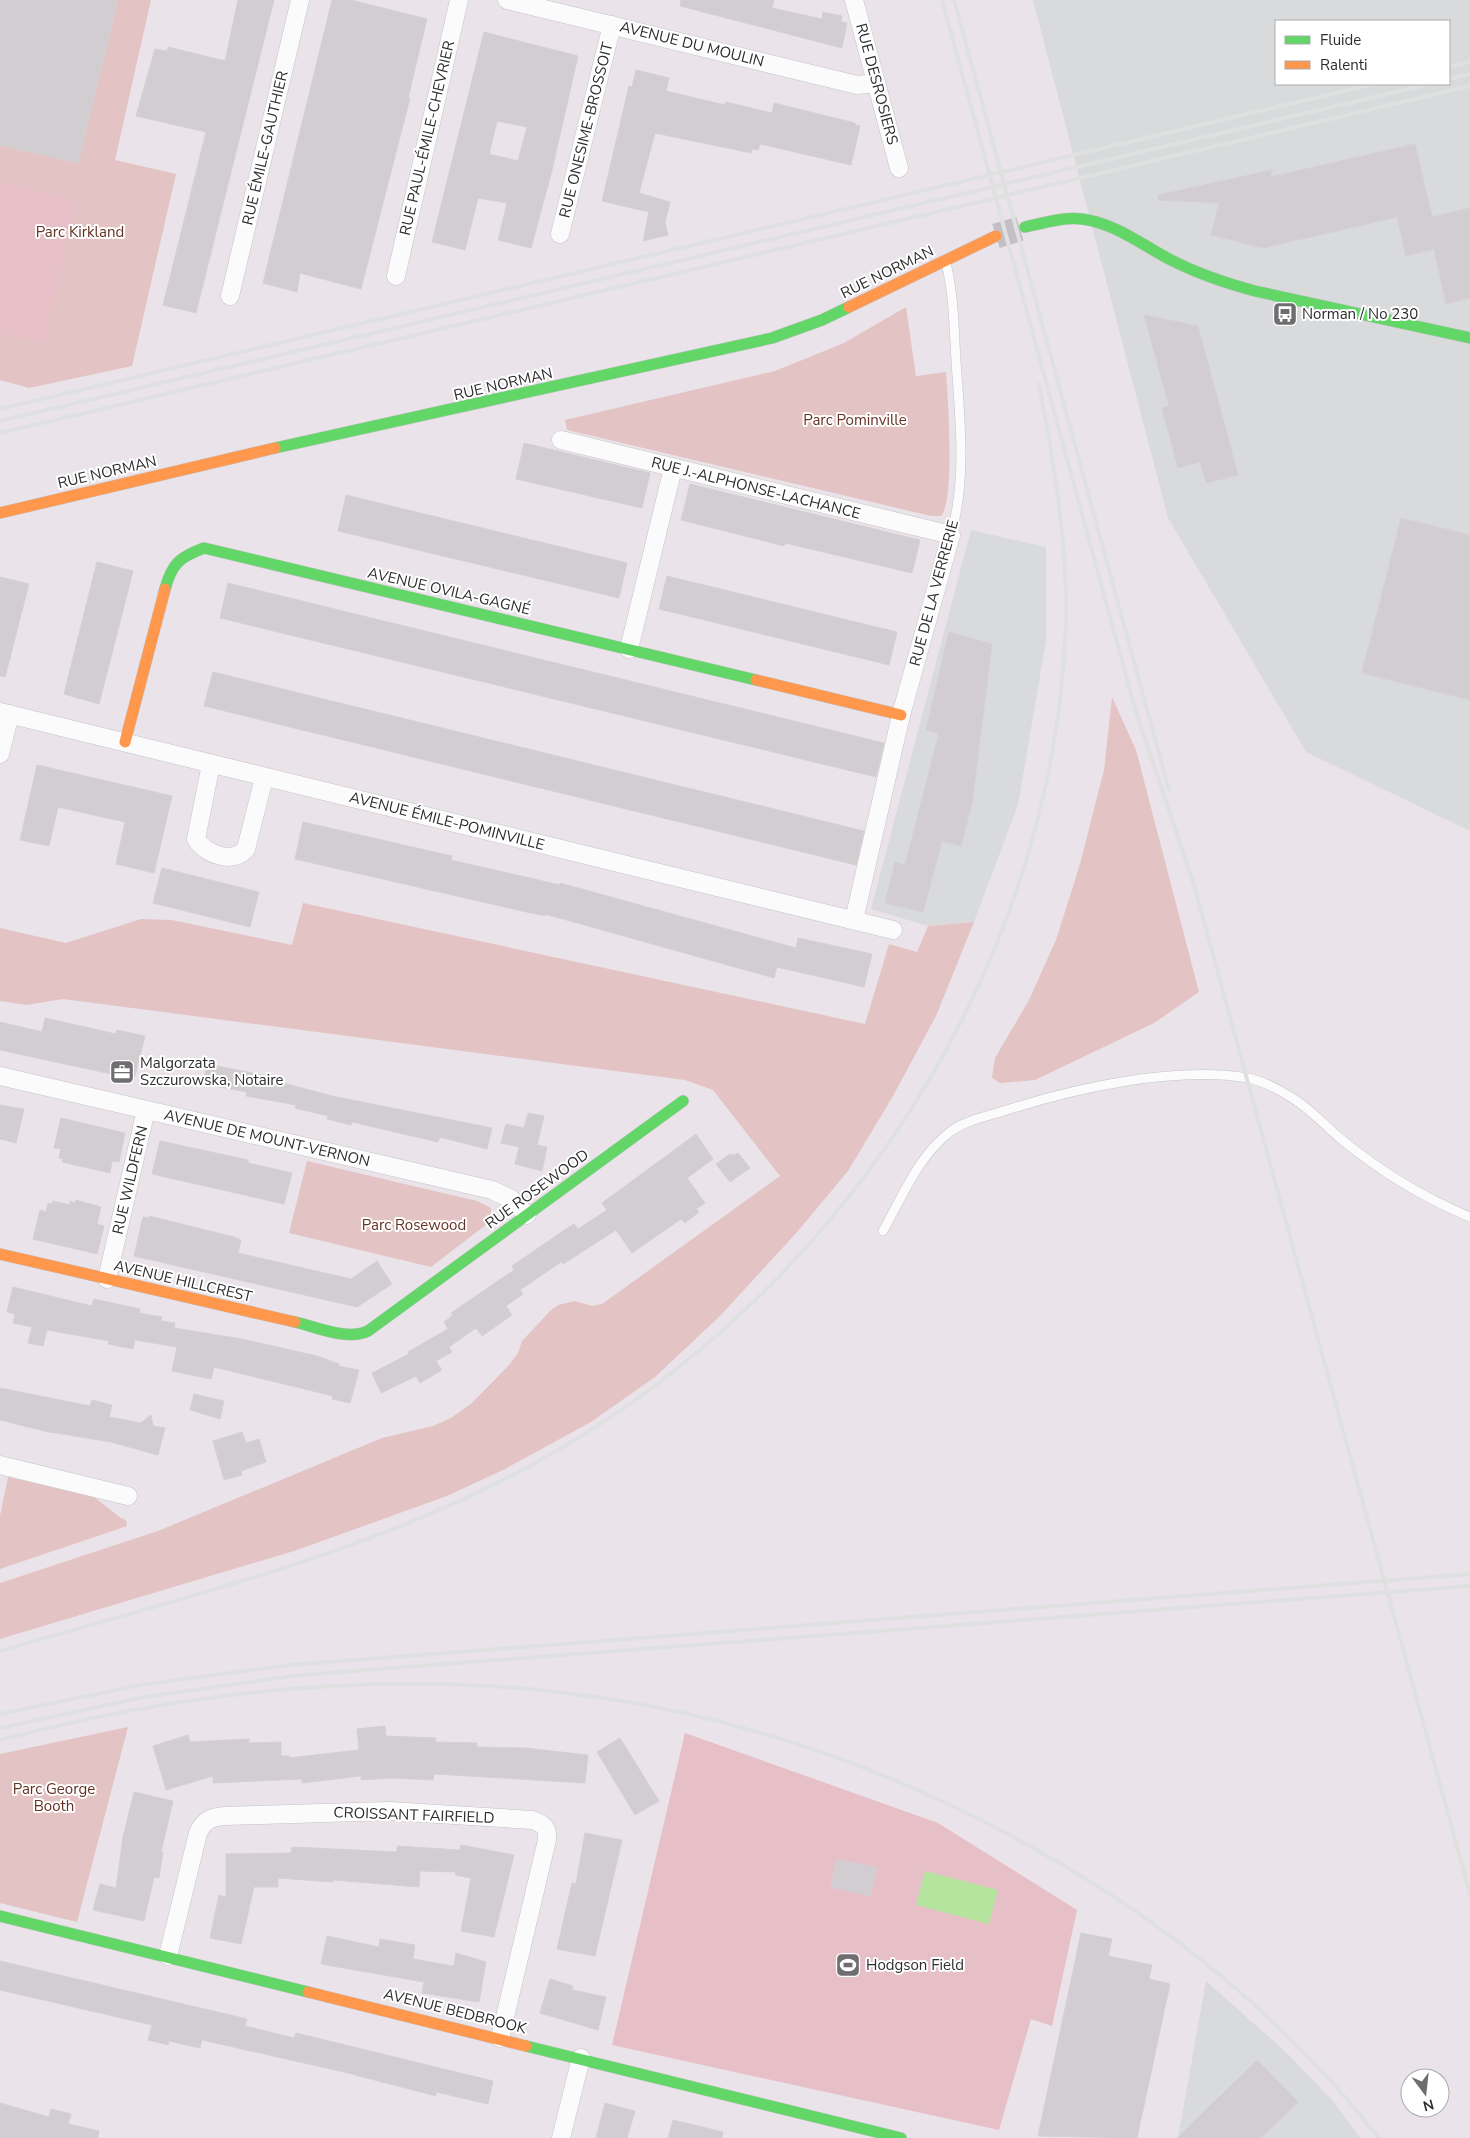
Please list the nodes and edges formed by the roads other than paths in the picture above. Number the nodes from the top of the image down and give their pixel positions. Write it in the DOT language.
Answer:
graph roads {
  1 [pos="300,0"];
  2 [pos="459,0"];
  3 [pos="507,0"];
  4 [pos="854,0"];
  5 [pos="612,25"];
  6 [pos="876,83"];
  7 [pos="898,168"];
  8 [pos="1026,227"];
  9 [pos="560,234"];
  10 [pos="996,236"];
  11 [pos="945,260"];
  12 [pos="396,276"];
  13 [pos="230,296"];
  14 [pos="1470,338"];
  15 [pos="561,440"];
  16 [pos="672,468"];
  17 [pos="0,513"];
  18 [pos="951,535"];
  19 [pos="629,649"];
  20 [pos="5,713"];
  21 [pos="901,714"];
  22 [pos="126,742"];
  23 [pos="0,754"];
  24 [pos="211,764"];
  25 [pos="264,778"];
  26 [pos="854,920"];
  27 [pos="893,930"];
  28 [pos="0,1076"];
  29 [pos="683,1101"];
  30 [pos="146,1110"];
  31 [pos="527,1215"];
  32 [pos="1470,1217"];
  33 [pos="883,1231"];
  34 [pos="0,1254"];
  35 [pos="107,1279"];
  36 [pos="359,1335"];
  37 [pos="0,1465"];
  38 [pos="128,1496"];
  39 [pos="0,1916"];
  40 [pos="168,1956"];
  41 [pos="500,2038"];
  42 [pos="581,2058"];
  43 [pos="562,2138"];
  44 [pos="901,2138"];
  1 -- 13 [label="street, RUE ÉMILE-GAUTHIER"];
  2 -- 12 [label="street, RUE PAUL-ÉMILE-CHEVRIER"];
  3 -- 5 [label="street, AVENUE DU MOULIN"];
  4 -- 6 [label="street, RUE DESROSIERS"];
  5 -- 6 [label="street, AVENUE DU MOULIN"];
  5 -- 9 [label="street, RUE ONESIME-BROSSOIT"];
  6 -- 7 [label="street, RUE DESROSIERS"];
  8 -- 14 [label="street"];
  10 -- 11 [label="street, RUE NORMAN"];
  11 -- 17 [label="street, RUE NORMAN"];
  11 -- 18 [label="lane, RUE DE LA VERRERIE"];
  15 -- 16 [label="street, RUE J.-ALPHONSE-LACHANCE"];
  16 -- 18 [label="street, RUE J.-ALPHONSE-LACHANCE"];
  16 -- 19 [label="street"];
  18 -- 21 [label="street, RUE DE LA VERRERIE"];
  19 -- 21 [label="street, AVENUE OVILA-GAGNÉ"];
  19 -- 22 [label="street, AVENUE OVILA-GAGNÉ"];
  20 -- 22 [label="street, AVENUE ÉMILE-POMINVILLE"];
  20 -- 23 [label="street"];
  21 -- 26 [label="street, RUE DE LA VERRERIE"];
  22 -- 24 [label="street, AVENUE ÉMILE-POMINVILLE"];
  24 -- 25 [label="street, AVENUE ÉMILE-POMINVILLE"];
  24 -- 25 [label="street"];
  25 -- 26 [label="street, AVENUE ÉMILE-POMINVILLE"];
  26 -- 27 [label="street, AVENUE ÉMILE-POMINVILLE"];
  28 -- 30 [label="street, AVENUE DE MOUNT-VERNON"];
  29 -- 31 [label="street, RUE ROSEWOOD"];
  30 -- 31 [label="street, AVENUE DE MOUNT-VERNON"];
  30 -- 35 [label="street, RUE WILDFERN"];
  31 -- 36 [label="street, RUE ROSEWOOD"];
  32 -- 33 [label="lane"];
  34 -- 35 [label="street, AVENUE HILLCREST"];
  35 -- 36 [label="street, AVENUE HILLCREST"];
  37 -- 38 [label="street"];
  39 -- 40 [label="street, AVENUE BEDBROOK"];
  40 -- 41 [label="street, AVENUE BEDBROOK"];
  40 -- 41 [label="street, CROISSANT FAIRFIELD"];
  41 -- 42 [label="street, AVENUE BEDBROOK"];
  42 -- 43 [label="street"];
  42 -- 44 [label="street, AVENUE BEDBROOK"];
}
